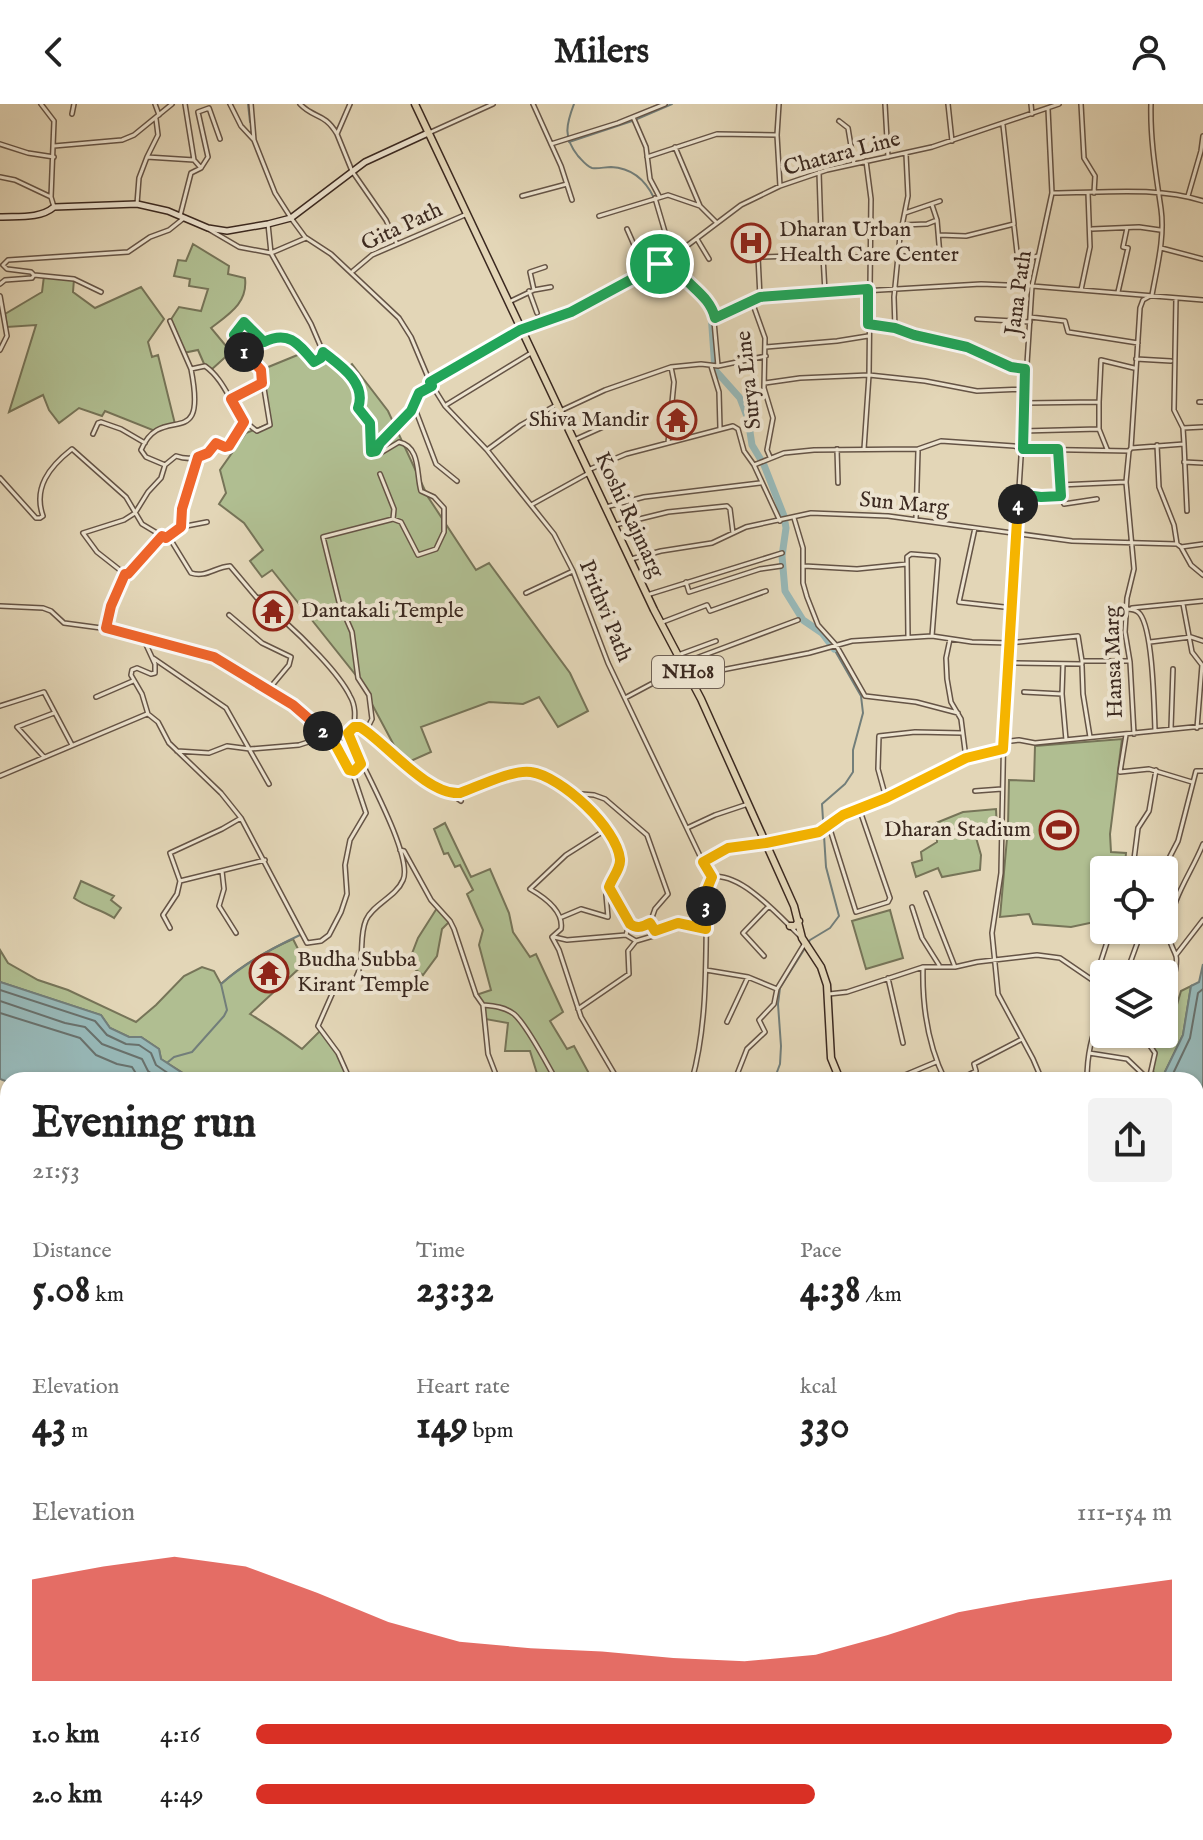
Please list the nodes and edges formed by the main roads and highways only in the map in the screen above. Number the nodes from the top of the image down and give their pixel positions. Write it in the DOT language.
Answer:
graph roads {
  1 [pos="415,104"];
  2 [pos="799,921"];
  3 [pos="790,926"];
  4 [pos="837,1072"];
  1 -- 2 [label="main road, Koshi Rajmarg / NH08"];
  2 -- 3 [label="main road"];
  2 -- 4 [label="main road, Koshi Rajmarg / NH08"];
}
